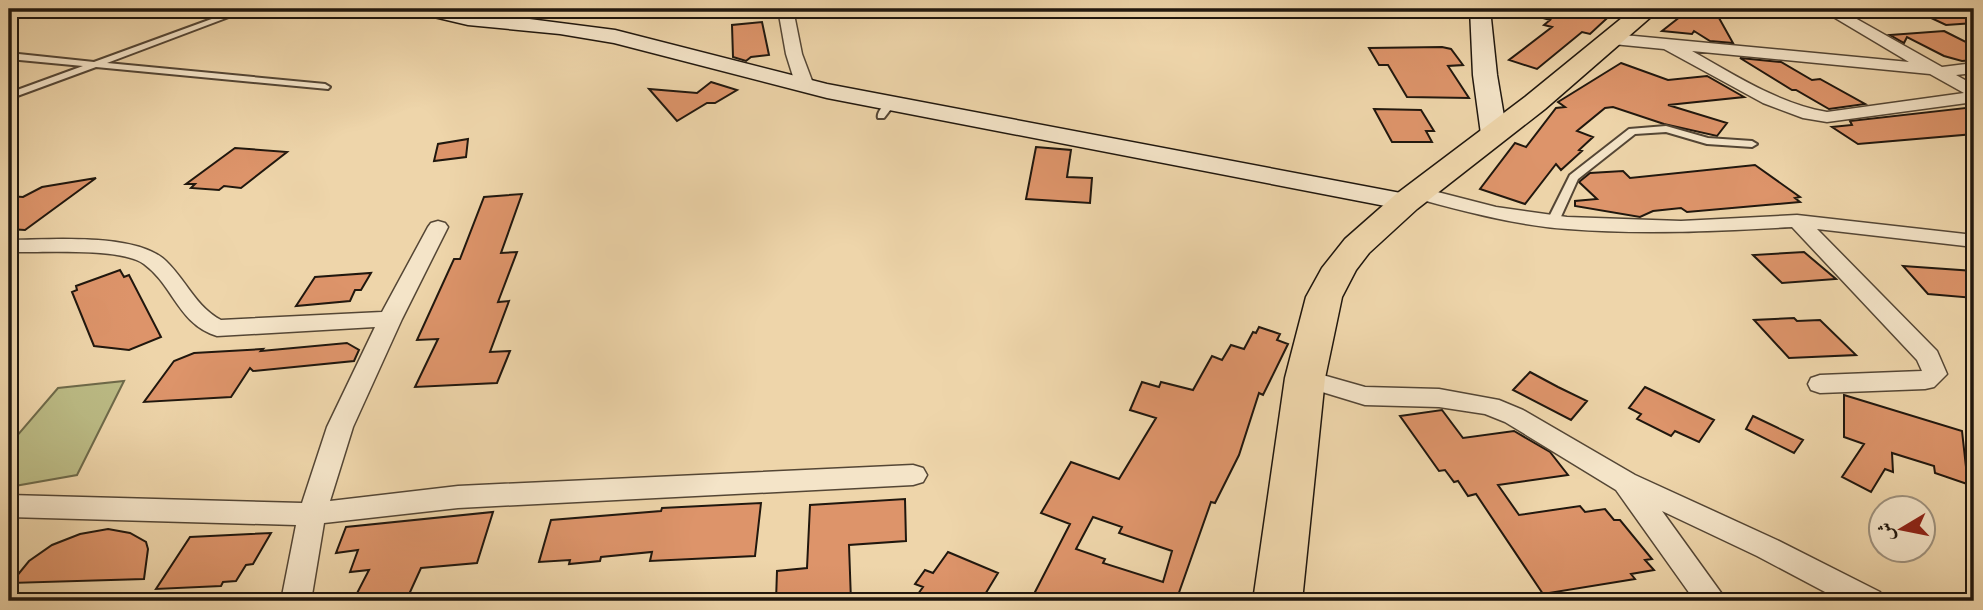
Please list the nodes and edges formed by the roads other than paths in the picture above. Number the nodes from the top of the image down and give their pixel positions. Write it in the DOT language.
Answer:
graph roads {
  1 [pos="246,9"];
  2 [pos="424,9"];
  3 [pos="785,9"];
  4 [pos="1480,9"];
  5 [pos="1648,9"];
  6 [pos="1828,9"];
  7 [pos="1613,39"];
  8 [pos="1669,45"];
  9 [pos="9,56"];
  10 [pos="97,64"];
  11 [pos="1974,68"];
  12 [pos="1936,71"];
  13 [pos="805,86"];
  14 [pos="325,87"];
  15 [pos="1974,92"];
  16 [pos="9,96"];
  17 [pos="1974,97"];
  18 [pos="1494,134"];
  19 [pos="1752,144"];
  20 [pos="1412,197"];
  21 [pos="1797,220"];
  22 [pos="1553,221"];
  23 [pos="438,227"];
  24 [pos="1974,241"];
  25 [pos="9,246"];
  26 [pos="390,319"];
  27 [pos="1305,379"];
  28 [pos="1819,384"];
  29 [pos="913,475"];
  30 [pos="1625,482"];
  31 [pos="9,506"];
  32 [pos="312,514"];
  33 [pos="296,601"];
  34 [pos="1277,601"];
  35 [pos="1713,601"];
  36 [pos="1870,601"];
  1 -- 10 [label="lane"];
  2 -- 13 [label="street"];
  3 -- 13 [label="street"];
  4 -- 18 [label="street"];
  5 -- 7 [label="main road"];
  6 -- 12 [label="street"];
  7 -- 8 [label="street"];
  7 -- 18 [label="main road"];
  8 -- 12 [label="street"];
  8 -- 17 [label="street"];
  9 -- 10 [label="lane"];
  10 -- 14 [label="lane"];
  10 -- 16 [label="lane"];
  11 -- 12 [label="street"];
  12 -- 15 [label="street"];
  13 -- 20 [label="street"];
  18 -- 20 [label="main road"];
  19 -- 22 [label="lane"];
  20 -- 22 [label="street"];
  20 -- 27 [label="main road"];
  21 -- 22 [label="street"];
  21 -- 24 [label="street"];
  21 -- 28 [label="street"];
  23 -- 26 [label="street"];
  25 -- 26 [label="street"];
  26 -- 32 [label="street"];
  27 -- 30 [label="street"];
  27 -- 34 [label="main road"];
  29 -- 32 [label="street"];
  30 -- 35 [label="street"];
  30 -- 36 [label="street"];
  31 -- 32 [label="street"];
  32 -- 33 [label="street"];
}
